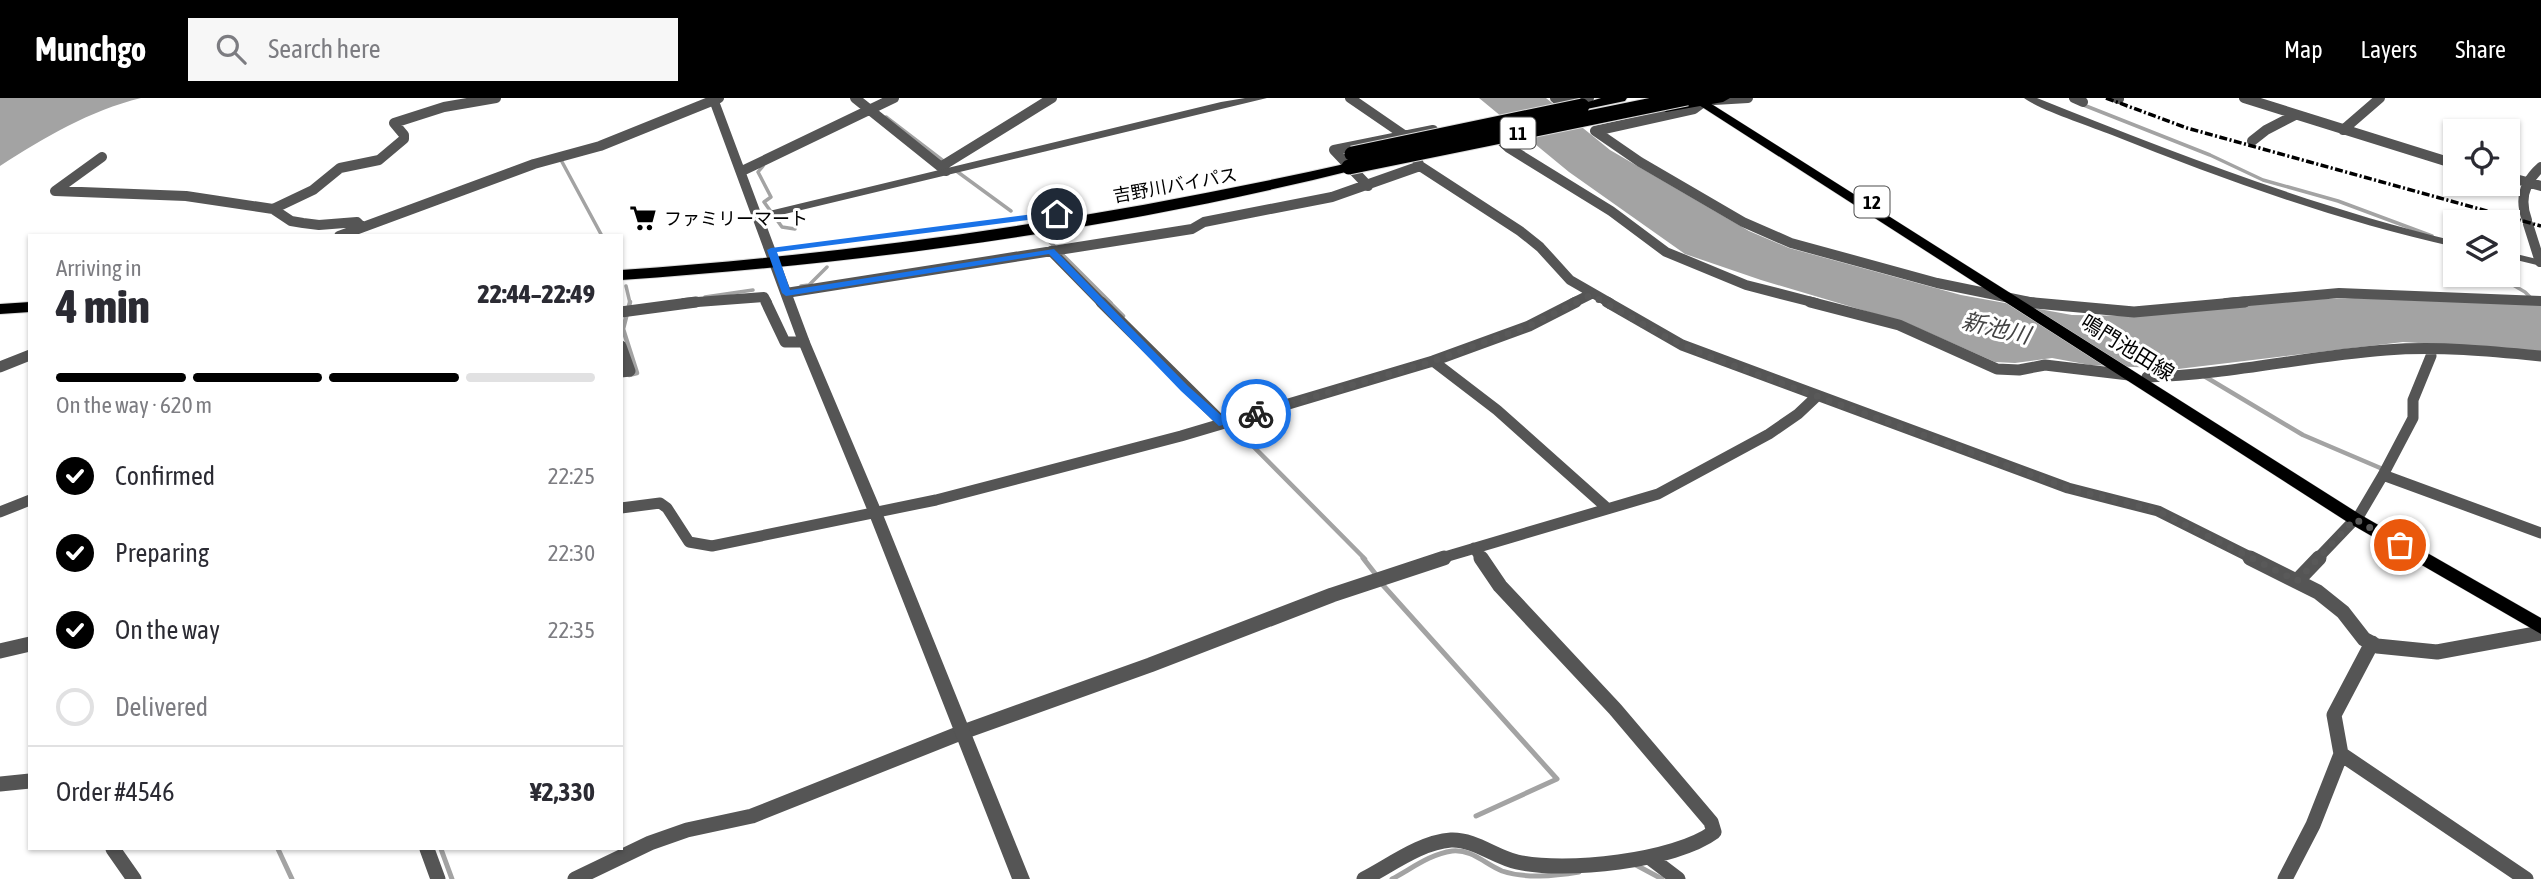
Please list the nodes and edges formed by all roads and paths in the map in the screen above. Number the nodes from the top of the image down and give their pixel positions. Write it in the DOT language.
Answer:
graph roads {
  1 [pos="496,98"];
  2 [pos="855,98"];
  3 [pos="894,98"];
  4 [pos="1052,98"];
  5 [pos="1262,98"];
  6 [pos="1350,98"];
  7 [pos="1555,98"];
  8 [pos="1620,98"];
  9 [pos="1654,98"];
  10 [pos="1687,98"];
  11 [pos="1748,98"];
  12 [pos="2029,98"];
  13 [pos="2074,98"];
  14 [pos="2244,98"];
  15 [pos="2380,98"];
  16 [pos="715,99"];
  17 [pos="1709,99"];
  18 [pos="1585,102"];
  19 [pos="2084,102"];
  20 [pos="871,111"];
  21 [pos="2295,115"];
  22 [pos="2343,130"];
  23 [pos="1404,135"];
  24 [pos="2252,141"];
  25 [pos="102,157"];
  26 [pos="2443,160"];
  27 [pos="1346,164"];
  28 [pos="1420,166"];
  29 [pos="2541,167"];
  30 [pos="944,169"];
  31 [pos="742,171"];
  32 [pos="2520,180"];
  33 [pos="2526,182"];
  34 [pos="1368,186"];
  35 [pos="2541,186"];
  36 [pos="273,209"];
  37 [pos="758,217"];
  38 [pos="362,227"];
  39 [pos="344,234"];
  40 [pos="2443,241"];
  41 [pos="1051,251"];
  42 [pos="773,256"];
  43 [pos="2520,258"];
  44 [pos="2540,262"];
  45 [pos="623,263"];
  46 [pos="623,275"];
  47 [pos="786,293"];
  48 [pos="28,295"];
  49 [pos="1591,295"];
  50 [pos="0,297"];
  51 [pos="2010,300"];
  52 [pos="2541,301"];
  53 [pos="2033,304"];
  54 [pos="28,307"];
  55 [pos="623,308"];
  56 [pos="0,309"];
  57 [pos="804,342"];
  58 [pos="623,352"];
  59 [pos="28,356"];
  60 [pos="2431,356"];
  61 [pos="2541,356"];
  62 [pos="1433,361"];
  63 [pos="0,367"];
  64 [pos="623,372"];
  65 [pos="2133,372"];
  66 [pos="1816,397"];
  67 [pos="1223,424"];
  68 [pos="2384,475"];
  69 [pos="28,501"];
  70 [pos="623,508"];
  71 [pos="1607,508"];
  72 [pos="0,512"];
  73 [pos="875,512"];
  74 [pos="2357,516"];
  75 [pos="2541,533"];
  76 [pos="1474,548"];
  77 [pos="2297,581"];
  78 [pos="2541,617"];
  79 [pos="2541,627"];
  80 [pos="2541,633"];
  81 [pos="2372,643"];
  82 [pos="28,644"];
  83 [pos="0,651"];
  84 [pos="963,732"];
  85 [pos="2341,754"];
  86 [pos="28,781"];
  87 [pos="0,784"];
  88 [pos="114,850"];
  89 [pos="427,850"];
  90 [pos="1649,857"];
  91 [pos="134,879"];
  92 [pos="438,879"];
  93 [pos="575,879"];
  94 [pos="1021,879"];
  95 [pos="1364,879"];
  96 [pos="1678,879"];
  97 [pos="2285,879"];
  98 [pos="2526,879"];
  1 -- 36 [label="street"];
  2 -- 20 [label="street"];
  3 -- 20 [label="street"];
  4 -- 30 [label="street"];
  5 -- 30 [label="street"];
  6 -- 23 [label="street"];
  7 -- 18 [label="street"];
  8 -- 18 [label="highway, 11"];
  9 -- 27 [label="highway, 吉野川バイパス / 11"];
  10 -- 27 [label="highway, 吉野川バイパス / 11, bridge"];
  11 -- 17 [label="street"];
  12 -- 40 [label="street"];
  13 -- 19 [label="street"];
  14 -- 21 [label="street"];
  15 -- 22 [label="street"];
  16 -- 31 [label="street"];
  16 -- 38 [label="street"];
  17 -- 27 [label="highway, bridge"];
  17 -- 51 [label="main road, 鳴門池田線 / 12"];
  17 -- 51 [label="street"];
  17 -- 53 [label="main road, 鳴門池田線 / 12"];
  18 -- 27 [label="highway, 11, bridge"];
  20 -- 30 [label="street"];
  20 -- 31 [label="street"];
  21 -- 22 [label="street"];
  21 -- 24 [label="street"];
  22 -- 26 [label="street"];
  23 -- 28 [label="street"];
  23 -- 34 [label="street"];
  23 -- 65 [label="street"];
  25 -- 36 [label="street"];
  27 -- 42 [label="highway, 吉野川バイパス / 11"];
  27 -- 42 [label="highway, 吉野川バイパス / 11"];
  28 -- 34 [label="street"];
  28 -- 49 [label="street"];
  29 -- 33 [label="street"];
  30 -- 37 [label="street"];
  31 -- 37 [label="street"];
  32 -- 33 [label="street"];
  33 -- 35 [label="street"];
  33 -- 44 [label="street"];
  34 -- 41 [label="street"];
  36 -- 38 [label="street"];
  37 -- 42 [label="street"];
  38 -- 39 [label="street"];
  41 -- 47 [label="street"];
  41 -- 67 [label="street"];
  42 -- 45 [label="highway, 吉野川バイパス / 11"];
  42 -- 46 [label="highway, 吉野川バイパス / 11"];
  42 -- 47 [label="street"];
  43 -- 44 [label="street"];
  47 -- 57 [label="street"];
  48 -- 50 [label="highway"];
  49 -- 62 [label="street"];
  49 -- 66 [label="street"];
  51 -- 53 [label="street"];
  51 -- 65 [label="main road, 鳴門池田線 / 12"];
  52 -- 53 [label="street"];
  53 -- 65 [label="main road, 鳴門池田線 / 12"];
  54 -- 56 [label="highway"];
  55 -- 57 [label="street"];
  57 -- 73 [label="street"];
  58 -- 64 [label="street"];
  59 -- 63 [label="street"];
  60 -- 68 [label="street"];
  61 -- 65 [label="street"];
  62 -- 67 [label="street"];
  62 -- 71 [label="street"];
  65 -- 74 [label="main road, 鳴門池田線 / 12"];
  66 -- 71 [label="street"];
  66 -- 77 [label="street"];
  67 -- 73 [label="street"];
  68 -- 74 [label="street"];
  68 -- 75 [label="street"];
  69 -- 72 [label="street"];
  70 -- 73 [label="street"];
  71 -- 76 [label="street"];
  73 -- 84 [label="street"];
  74 -- 77 [label="street"];
  74 -- 78 [label="main road, 鳴門池田線 / 12"];
  74 -- 79 [label="main road, 鳴門池田線 / 12"];
  76 -- 84 [label="street"];
  76 -- 90 [label="street"];
  77 -- 81 [label="street"];
  80 -- 81 [label="street"];
  81 -- 85 [label="street"];
  82 -- 83 [label="street"];
  84 -- 93 [label="street"];
  84 -- 94 [label="street"];
  85 -- 97 [label="street"];
  85 -- 98 [label="street"];
  86 -- 87 [label="street"];
  88 -- 91 [label="street"];
  89 -- 92 [label="street"];
  90 -- 95 [label="street"];
  90 -- 96 [label="street"];
}
